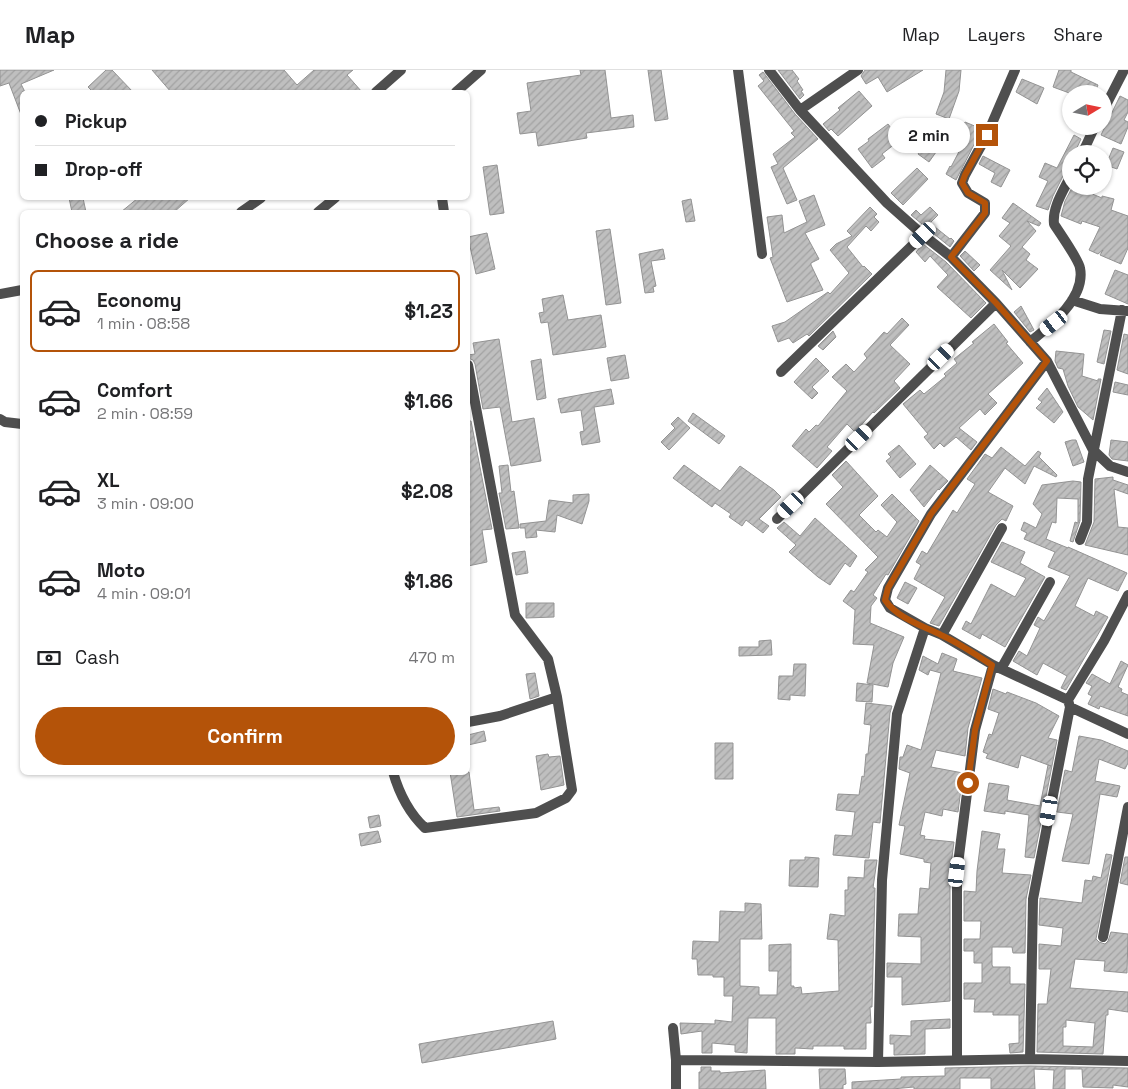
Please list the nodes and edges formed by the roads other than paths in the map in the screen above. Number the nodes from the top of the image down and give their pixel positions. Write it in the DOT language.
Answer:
graph roads {
  1 [pos="401,70"];
  2 [pos="481,70"];
  3 [pos="738,70"];
  4 [pos="769,70"];
  5 [pos="858,70"];
  6 [pos="1014,70"];
  7 [pos="1124,70"];
  8 [pos="378,90"];
  9 [pos="458,90"];
  10 [pos="1112,93"];
  11 [pos="800,110"];
  12 [pos="1062,194"];
  13 [pos="258,200"];
  14 [pos="333,200"];
  15 [pos="244,210"];
  16 [pos="321,210"];
  17 [pos="923,235"];
  18 [pos="762,254"];
  19 [pos="951,257"];
  20 [pos="20,290"];
  21 [pos="0,294"];
  22 [pos="1072,300"];
  23 [pos="996,303"];
  24 [pos="1125,310"];
  25 [pos="1030,342"];
  26 [pos="1047,361"];
  27 [pos="781,372"];
  28 [pos="470,376"];
  29 [pos="0,419"];
  30 [pos="20,424"];
  31 [pos="1093,450"];
  32 [pos="1128,472"];
  33 [pos="777,519"];
  34 [pos="1002,528"];
  35 [pos="1080,540"];
  36 [pos="1050,582"];
  37 [pos="1128,595"];
  38 [pos="925,628"];
  39 [pos="942,635"];
  40 [pos="997,667"];
  41 [pos="557,697"];
  42 [pos="1069,703"];
  43 [pos="470,722"];
  44 [pos="1128,734"];
  45 [pos="394,775"];
  46 [pos="1128,807"];
  47 [pos="1103,937"];
  48 [pos="673,1028"];
  49 [pos="957,1059"];
  50 [pos="1030,1059"];
  51 [pos="676,1060"];
  52 [pos="1128,1061"];
  53 [pos="878,1062"];
  54 [pos="676,1089"];
  1 -- 8 [label="street"];
  2 -- 9 [label="street"];
  3 -- 18 [label="street"];
  4 -- 11 [label="street"];
  5 -- 11 [label="street"];
  6 -- 19 [label="street"];
  7 -- 10 [label="street"];
  11 -- 17 [label="street"];
  12 -- 22 [label="street"];
  13 -- 15 [label="street"];
  14 -- 16 [label="street"];
  17 -- 19 [label="street"];
  17 -- 27 [label="street"];
  19 -- 23 [label="street"];
  20 -- 21 [label="street"];
  22 -- 24 [label="street"];
  22 -- 25 [label="street"];
  23 -- 25 [label="street"];
  23 -- 33 [label="street"];
  24 -- 31 [label="street"];
  25 -- 26 [label="street"];
  26 -- 31 [label="street"];
  26 -- 38 [label="street"];
  28 -- 41 [label="street"];
  29 -- 30 [label="street"];
  31 -- 32 [label="street"];
  31 -- 35 [label="street"];
  34 -- 39 [label="street"];
  36 -- 40 [label="street"];
  37 -- 42 [label="street"];
  38 -- 39 [label="street"];
  38 -- 53 [label="street"];
  39 -- 40 [label="street"];
  40 -- 42 [label="street"];
  40 -- 49 [label="street"];
  41 -- 43 [label="street"];
  41 -- 45 [label="street"];
  42 -- 44 [label="street"];
  42 -- 50 [label="street"];
  46 -- 47 [label="street"];
  48 -- 51 [label="street"];
  49 -- 50 [label="street"];
  49 -- 53 [label="street"];
  50 -- 52 [label="street"];
  51 -- 53 [label="street"];
  51 -- 54 [label="street"];
}
